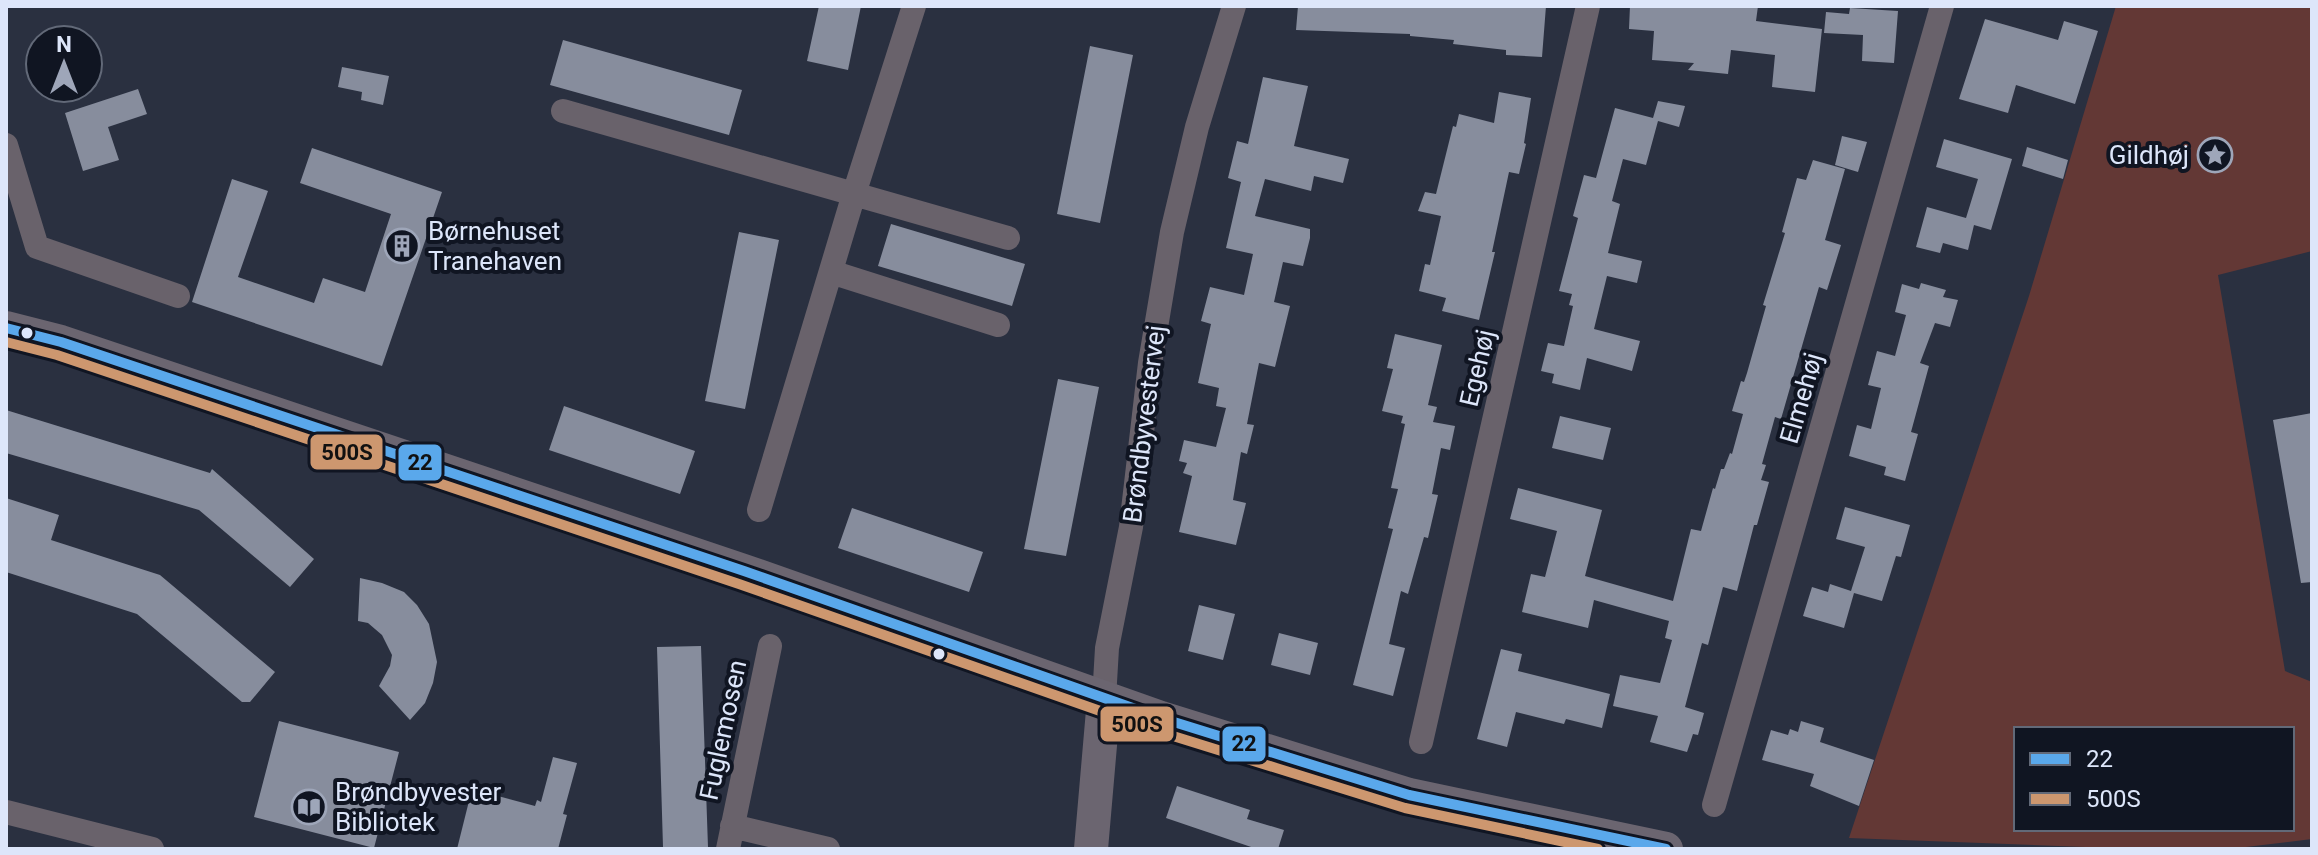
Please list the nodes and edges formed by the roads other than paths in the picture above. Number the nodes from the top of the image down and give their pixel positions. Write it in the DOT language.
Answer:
graph roads {
  1 [pos="914,6"];
  2 [pos="1234,6"];
  3 [pos="1588,6"];
  4 [pos="1942,6"];
  5 [pos="563,111"];
  6 [pos="6,145"];
  7 [pos="854,194"];
  8 [pos="1008,238"];
  9 [pos="831,272"];
  10 [pos="178,296"];
  11 [pos="998,325"];
  12 [pos="6,328"];
  13 [pos="759,510"];
  14 [pos="770,646"];
  15 [pos="1104,699"];
  16 [pos="1421,742"];
  17 [pos="1714,805"];
  18 [pos="6,812"];
  19 [pos="730,838"];
  20 [pos="152,849"];
  21 [pos="828,849"];
  22 [pos="1091,849"];
  23 [pos="1666,849"];
  1 -- 7 [label="street"];
  2 -- 15 [label="street, Brøndbyvestervej"];
  3 -- 16 [label="street, Egehøj"];
  4 -- 17 [label="street, Elmehøj"];
  5 -- 7 [label="street"];
  6 -- 10 [label="street"];
  7 -- 8 [label="street"];
  7 -- 9 [label="street"];
  9 -- 11 [label="street"];
  9 -- 13 [label="street"];
  12 -- 15 [label="street"];
  14 -- 19 [label="street, Fuglemosen"];
  15 -- 22 [label="street, Brøndbyvestervej"];
  15 -- 23 [label="street"];
  18 -- 20 [label="street"];
  19 -- 21 [label="street, Fuglemosen"];
}
